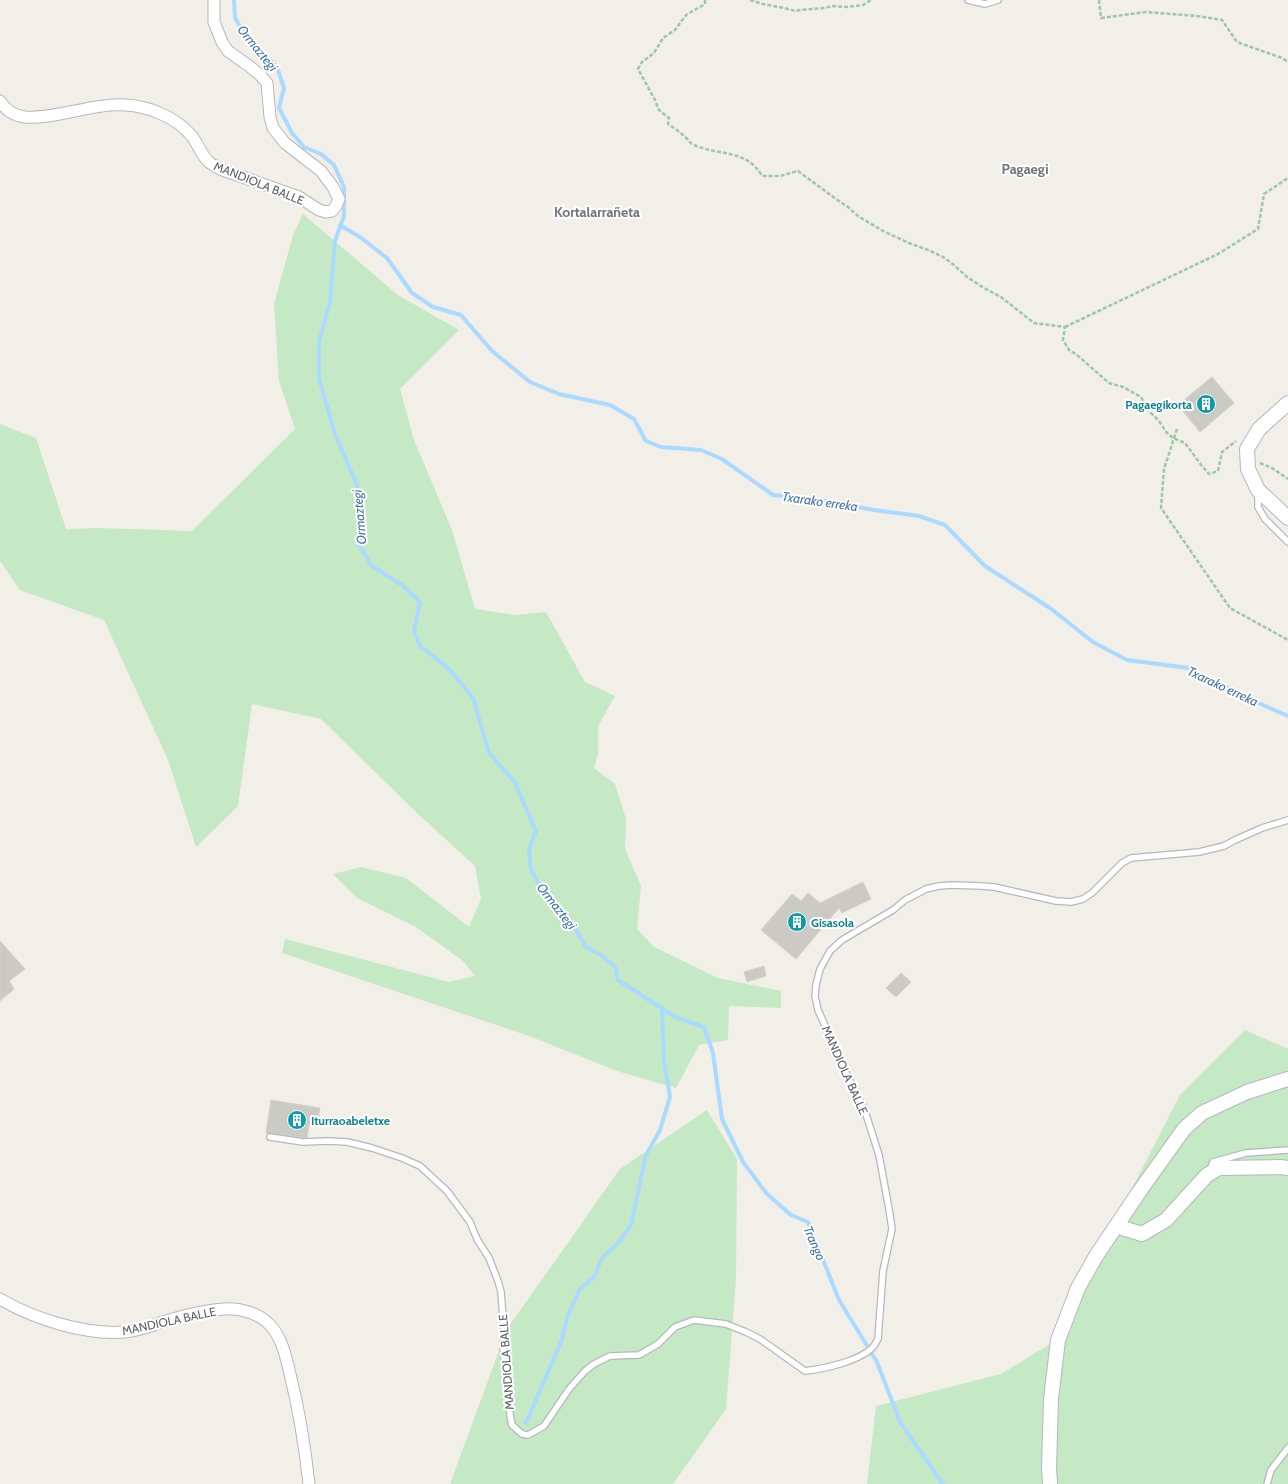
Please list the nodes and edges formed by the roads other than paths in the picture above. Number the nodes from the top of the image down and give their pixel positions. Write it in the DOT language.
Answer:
graph roads {
  1 [pos="214,0"];
  2 [pos="968,0"];
  3 [pos="998,0"];
  4 [pos="0,101"];
  5 [pos="1288,403"];
  6 [pos="1258,490"];
  7 [pos="1288,518"];
  8 [pos="1288,542"];
  9 [pos="1288,820"];
  10 [pos="1288,1079"];
  11 [pos="270,1138"];
  12 [pos="1288,1150"];
  13 [pos="1288,1168"];
  14 [pos="1207,1175"];
  15 [pos="1116,1226"];
  16 [pos="0,1299"];
  17 [pos="1288,1448"];
  18 [pos="309,1484"];
  19 [pos="1050,1484"];
  20 [pos="1267,1484"];
  1 -- 4 [label="street, MANDIOLA BALLE"];
  2 -- 3 [label="lane"];
  5 -- 6 [label="street"];
  6 -- 7 [label="street"];
  6 -- 8 [label="lane"];
  9 -- 11 [label="lane, MANDIOLA BALLE"];
  10 -- 15 [label="street"];
  12 -- 14 [label="lane"];
  13 -- 14 [label="street"];
  14 -- 15 [label="street"];
  15 -- 19 [label="street"];
  16 -- 18 [label="street, MANDIOLA BALLE"];
  17 -- 20 [label="lane"];
}
